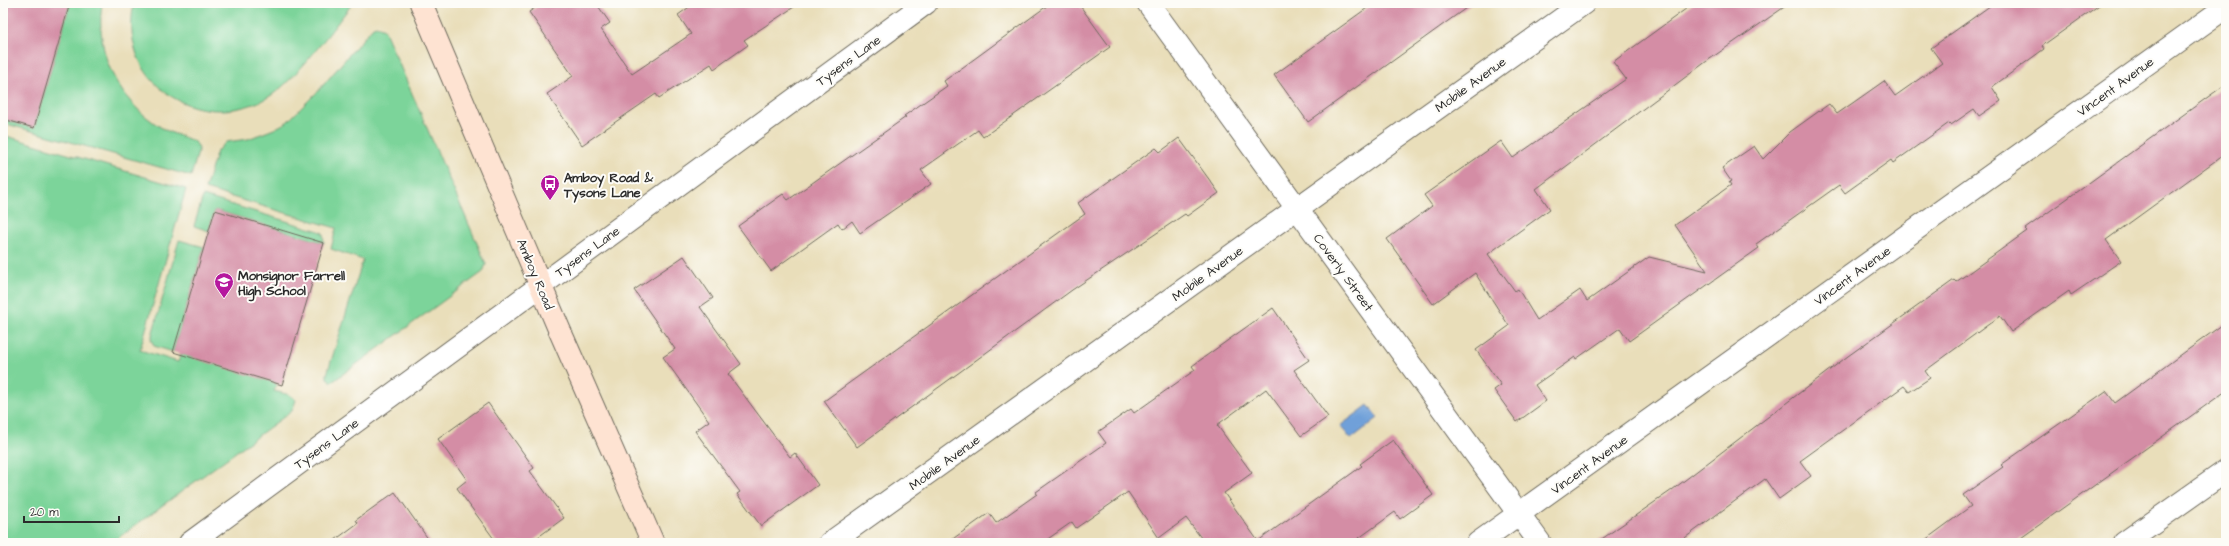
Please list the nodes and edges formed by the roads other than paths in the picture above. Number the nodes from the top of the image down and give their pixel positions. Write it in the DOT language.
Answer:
graph roads {
  1 [pos="421,3"];
  2 [pos="926,3"];
  3 [pos="1148,3"];
  4 [pos="1584,3"];
  5 [pos="2226,7"];
  6 [pos="1298,208"];
  7 [pos="541,285"];
  8 [pos="2226,471"];
  9 [pos="1519,514"];
  10 [pos="190,543"];
  11 [pos="653,543"];
  12 [pos="830,543"];
  13 [pos="1478,543"];
  14 [pos="1540,543"];
  15 [pos="2124,543"];
  1 -- 7 [label="main road, Amboy Road"];
  2 -- 7 [label="street, Tysens Lane"];
  3 -- 6 [label="street, Coverly Street"];
  4 -- 6 [label="street, Mobile Avenue"];
  5 -- 9 [label="street, Vincent Avenue"];
  6 -- 9 [label="street, Coverly Street"];
  6 -- 12 [label="street, Mobile Avenue"];
  7 -- 10 [label="street, Tysens Lane"];
  7 -- 11 [label="main road, Amboy Road"];
  8 -- 15 [label="street"];
  9 -- 13 [label="street, Vincent Avenue"];
  9 -- 14 [label="street, Coverly Street"];
}
